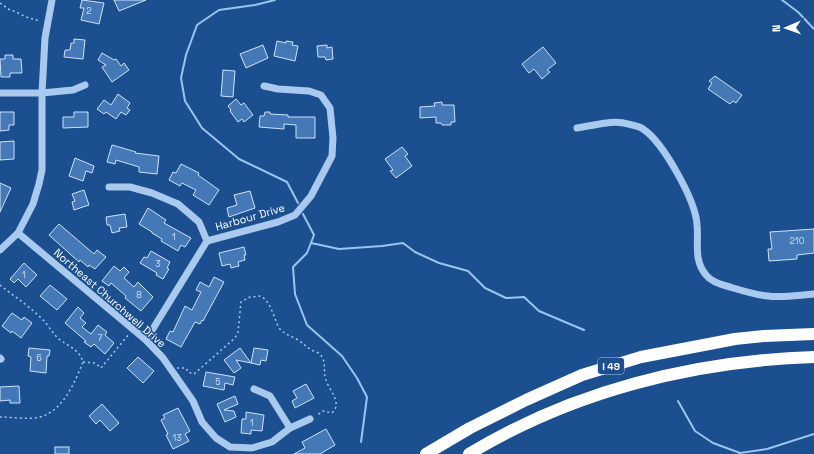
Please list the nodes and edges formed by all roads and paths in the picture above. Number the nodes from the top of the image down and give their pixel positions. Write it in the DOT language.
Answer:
graph roads {
  1 [pos="52,0"];
  2 [pos="0,3"];
  3 [pos="40,21"];
  4 [pos="85,85"];
  5 [pos="264,86"];
  6 [pos="0,93"];
  7 [pos="42,93"];
  8 [pos="577,128"];
  9 [pos="109,187"];
  10 [pos="18,233"];
  11 [pos="207,241"];
  12 [pos="0,250"];
  13 [pos="0,285"];
  14 [pos="814,294"];
  15 [pos="132,329"];
  16 [pos="814,334"];
  17 [pos="146,340"];
  18 [pos="814,357"];
  19 [pos="82,362"];
  20 [pos="171,369"];
  21 [pos="254,389"];
  22 [pos="0,417"];
  23 [pos="310,419"];
  24 [pos="290,428"];
  25 [pos="426,454"];
  26 [pos="469,454"];
  1 -- 7 [label="street"];
  2 -- 3 [label="path"];
  4 -- 7 [label="street"];
  5 -- 11 [label="street, Harbour Drive"];
  6 -- 7 [label="street"];
  7 -- 10 [label="street"];
  8 -- 14 [label="street"];
  9 -- 11 [label="street"];
  10 -- 12 [label="street"];
  10 -- 15 [label="street, Northeast Churchwell Drive"];
  11 -- 17 [label="street, Harbour Drive"];
  13 -- 19 [label="path"];
  15 -- 17 [label="street, Northeast Churchwell Drive"];
  15 -- 19 [label="path"];
  16 -- 25 [label="highway, I 49"];
  17 -- 20 [label="street, Northeast Churchwell Drive"];
  18 -- 26 [label="highway, I 49"];
  19 -- 22 [label="path"];
  20 -- 23 [label="path"];
  20 -- 24 [label="street, Northeast Churchwell Drive"];
  21 -- 24 [label="street"];
  23 -- 24 [label="street, Northeast Churchwell Drive"];
}
